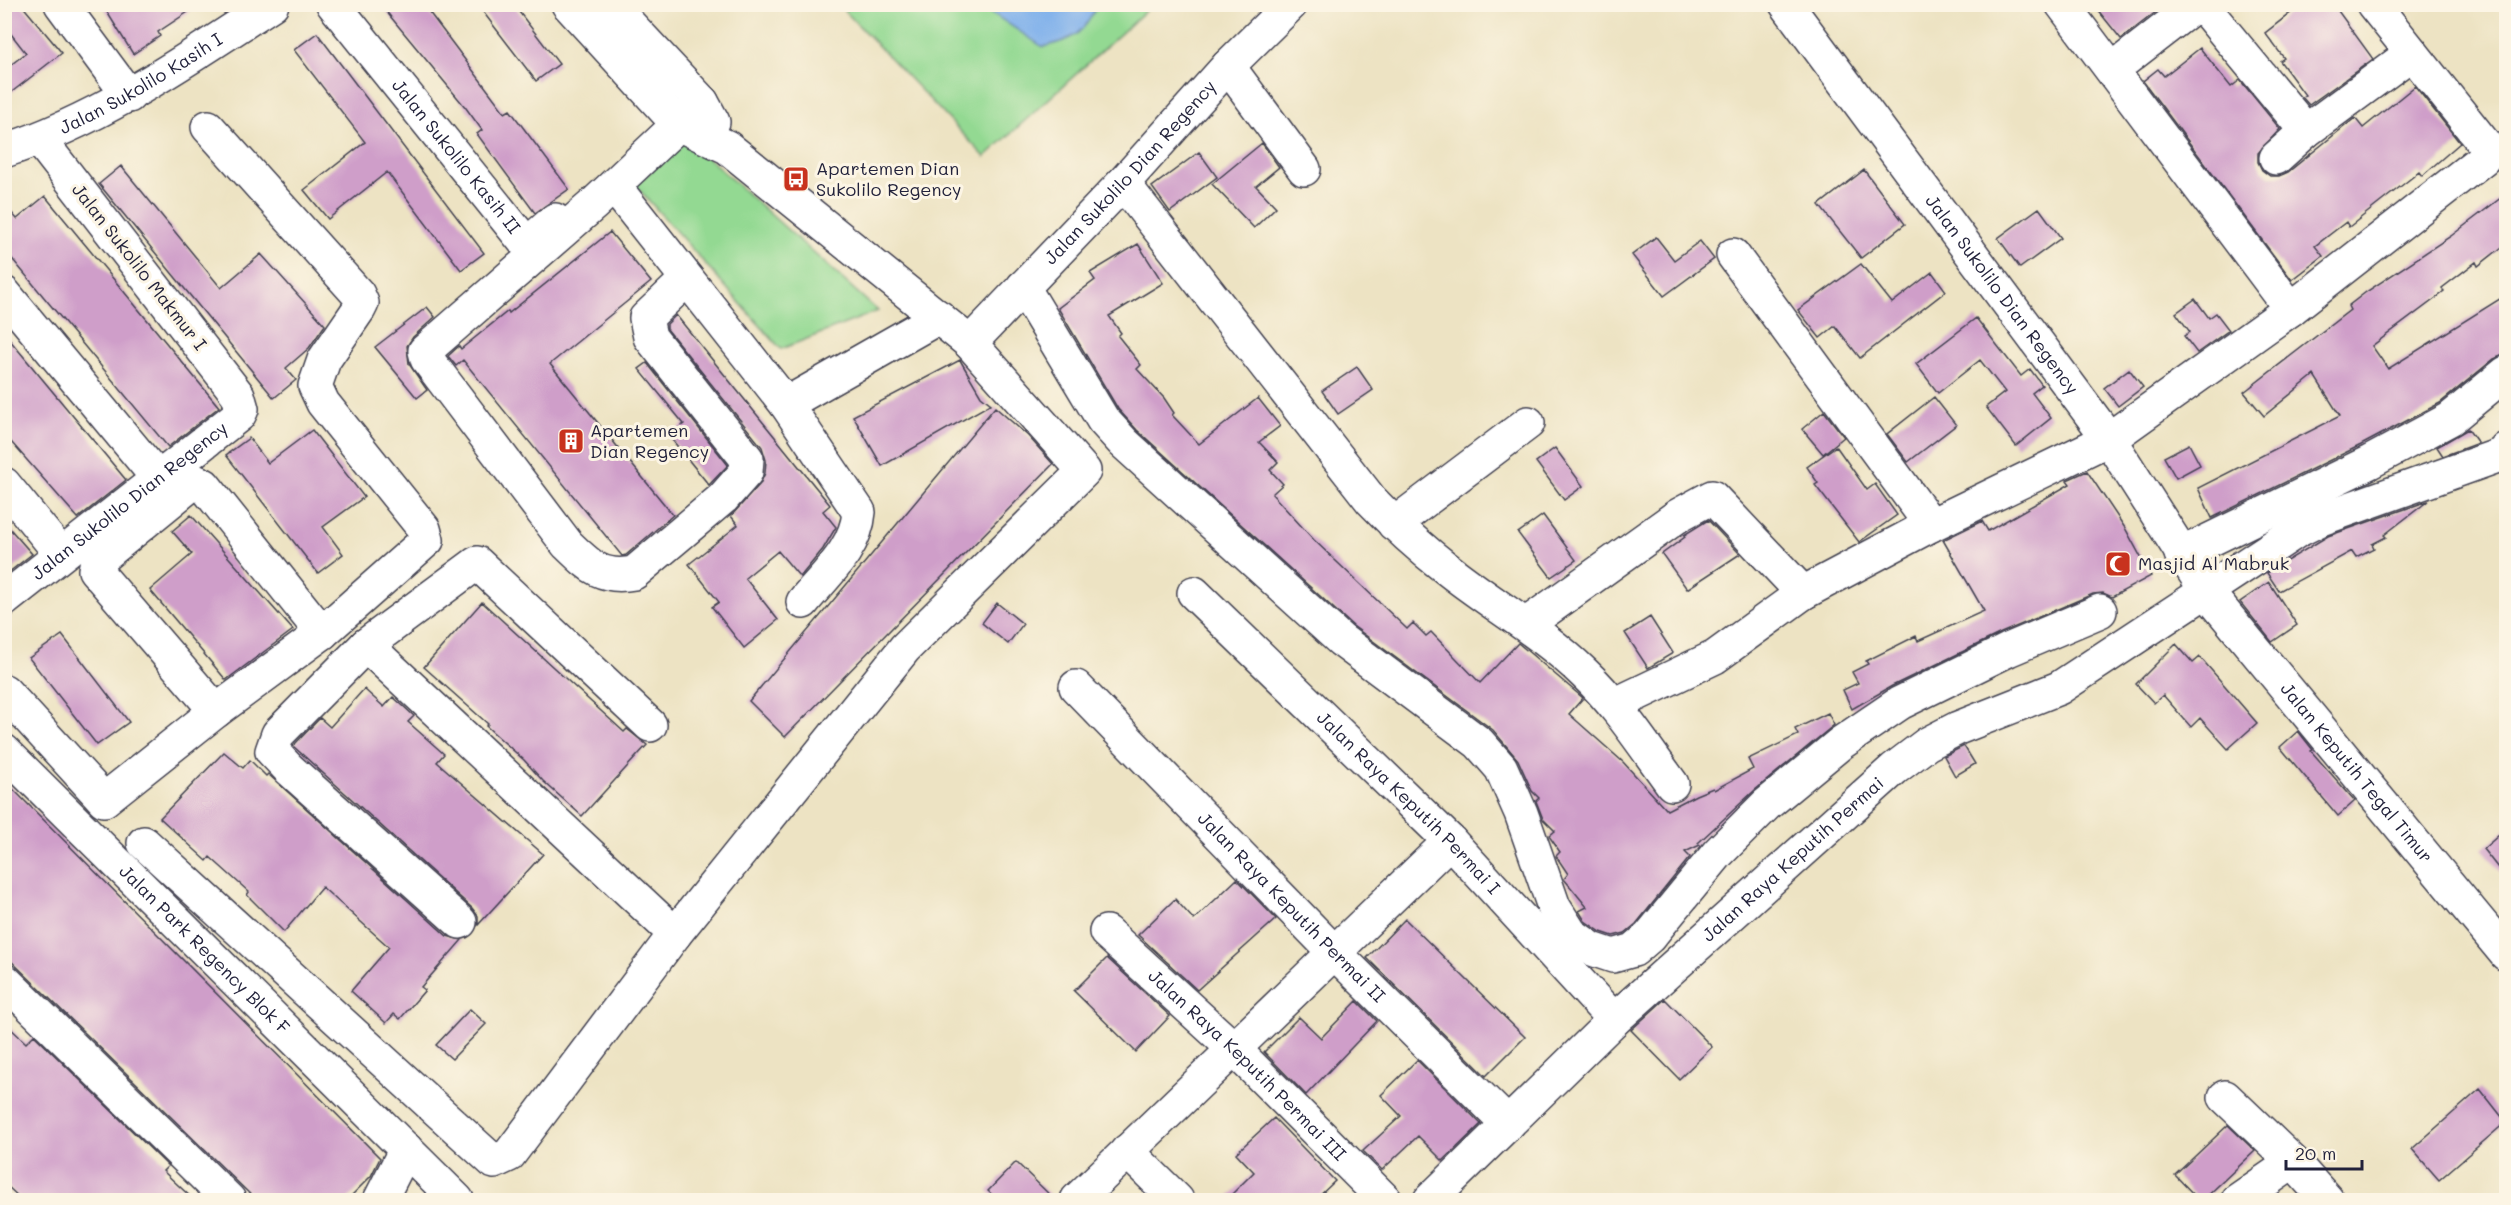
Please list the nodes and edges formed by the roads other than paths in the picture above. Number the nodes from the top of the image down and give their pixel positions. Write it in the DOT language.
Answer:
graph roads {
  1 [pos="61,4"];
  2 [pos="333,4"];
  3 [pos="568,4"];
  4 [pos="610,4"];
  5 [pos="1291,4"];
  6 [pos="1786,4"];
  7 [pos="2062,4"];
  8 [pos="2199,4"];
  9 [pos="2373,4"];
  10 [pos="259,8"];
  11 [pos="2412,53"];
  12 [pos="1228,66"];
  13 [pos="2113,69"];
  14 [pos="129,96"];
  15 [pos="690,113"];
  16 [pos="208,127"];
  17 [pos="2306,131"];
  18 [pos="40,140"];
  19 [pos="4,152"];
  20 [pos="2276,158"];
  21 [pos="1304,169"];
  22 [pos="1123,183"];
  23 [pos="604,195"];
  24 [pos="1733,255"];
  25 [pos="687,279"];
  26 [pos="1023,287"];
  27 [pos="4,293"];
  28 [pos="2291,309"];
  29 [pos="939,317"];
  30 [pos="970,343"];
  31 [pos="2506,373"];
  32 [pos="238,395"];
  33 [pos="786,404"];
  34 [pos="1528,423"];
  35 [pos="2109,439"];
  36 [pos="2505,455"];
  37 [pos="157,477"];
  38 [pos="4,484"];
  39 [pos="1394,524"];
  40 [pos="1931,525"];
  41 [pos="61,554"];
  42 [pos="2181,554"];
  43 [pos="2207,592"];
  44 [pos="1194,593"];
  45 [pos="1803,593"];
  46 [pos="4,600"];
  47 [pos="802,602"];
  48 [pos="2100,612"];
  49 [pos="1527,624"];
  50 [pos="322,633"];
  51 [pos="366,645"];
  52 [pos="1076,687"];
  53 [pos="4,691"];
  54 [pos="1614,705"];
  55 [pos="216,711"];
  56 [pos="650,725"];
  57 [pos="4,751"];
  58 [pos="1672,784"];
  59 [pos="104,800"];
  60 [pos="77,824"];
  61 [pos="1450,841"];
  62 [pos="144,843"];
  63 [pos="460,922"];
  64 [pos="1106,932"];
  65 [pos="675,934"];
  66 [pos="1333,951"];
  67 [pos="2506,954"];
  68 [pos="4,980"];
  69 [pos="1614,1020"];
  70 [pos="1233,1048"];
  71 [pos="2225,1097"];
  72 [pos="1508,1124"];
  73 [pos="405,1149"];
  74 [pos="1127,1151"];
  75 [pos="2293,1162"];
  76 [pos="210,1193"];
  77 [pos="380,1200"];
  78 [pos="457,1200"];
  79 [pos="1077,1200"];
  80 [pos="1177,1200"];
  81 [pos="1385,1200"];
  82 [pos="1430,1200"];
  83 [pos="2238,1200"];
  84 [pos="2327,1200"];
  1 -- 14 [label="street"];
  2 -- 23 [label="street, Jalan Sukolilo Kasih II"];
  3 -- 15 [label="street"];
  4 -- 15 [label="street"];
  5 -- 12 [label="street, Jalan Sukolilo Dian Regency"];
  6 -- 35 [label="street, Jalan Sukolilo Dian Regency"];
  7 -- 13 [label="street"];
  8 -- 13 [label="street"];
  8 -- 17 [label="street"];
  9 -- 11 [label="street"];
  10 -- 14 [label="street, Jalan Sukolilo Kasih I"];
  11 -- 17 [label="street"];
  11 -- 28 [label="street"];
  12 -- 21 [label="street"];
  12 -- 22 [label="street, Jalan Sukolilo Dian Regency"];
  13 -- 28 [label="street"];
  14 -- 18 [label="street, Jalan Sukolilo Kasih I"];
  15 -- 23 [label="street"];
  15 -- 29 [label="street"];
  16 -- 50 [label="street"];
  17 -- 20 [label="street"];
  18 -- 19 [label="street, Jalan Sukolilo Kasih I"];
  18 -- 32 [label="street, Jalan Sukolilo Makmur I"];
  22 -- 26 [label="street, Jalan Sukolilo Dian Regency"];
  22 -- 39 [label="street"];
  23 -- 25 [label="street"];
  23 -- 25 [label="street"];
  24 -- 40 [label="street"];
  25 -- 33 [label="street"];
  26 -- 30 [label="street, Jalan Sukolilo Dian Regency"];
  26 -- 48 [label="street"];
  27 -- 37 [label="street"];
  28 -- 35 [label="street"];
  29 -- 30 [label="street"];
  29 -- 33 [label="street"];
  30 -- 65 [label="street"];
  31 -- 42 [label="street"];
  32 -- 37 [label="street, Jalan Sukolilo Dian Regency"];
  33 -- 47 [label="street"];
  34 -- 39 [label="street"];
  35 -- 40 [label="street"];
  35 -- 42 [label="street, Jalan Sukolilo Dian Regency"];
  36 -- 43 [label="street, Jalan Raya Keputih Permai"];
  37 -- 41 [label="street, Jalan Sukolilo Dian Regency"];
  38 -- 41 [label="street"];
  39 -- 49 [label="street"];
  40 -- 45 [label="street"];
  41 -- 46 [label="street, Jalan Sukolilo Dian Regency"];
  42 -- 43 [label="street, Jalan Sukolilo Dian Regency"];
  43 -- 67 [label="street, Jalan Keputih Tegal Timur"];
  43 -- 69 [label="street, Jalan Raya Keputih Permai"];
  44 -- 61 [label="street, Jalan Raya Keputih Permai I"];
  45 -- 49 [label="street"];
  45 -- 54 [label="street"];
  49 -- 54 [label="street"];
  50 -- 55 [label="street"];
  50 -- 55 [label="street"];
  51 -- 56 [label="street"];
  51 -- 63 [label="street"];
  51 -- 65 [label="street"];
  52 -- 66 [label="street, Jalan Raya Keputih Permai II"];
  53 -- 59 [label="street"];
  54 -- 58 [label="street"];
  55 -- 59 [label="street"];
  57 -- 60 [label="street, Jalan Park Regency Blok F"];
  59 -- 60 [label="street"];
  60 -- 73 [label="street, Jalan Park Regency Blok F"];
  61 -- 66 [label="street"];
  61 -- 69 [label="street, Jalan Raya Keputih Permai I"];
  62 -- 65 [label="street"];
  64 -- 70 [label="street, Jalan Raya Keputih Permai III"];
  66 -- 70 [label="street"];
  66 -- 72 [label="street, Jalan Raya Keputih Permai II"];
  68 -- 76 [label="street"];
  69 -- 72 [label="street, Jalan Raya Keputih Permai"];
  70 -- 74 [label="street"];
  70 -- 81 [label="street, Jalan Raya Keputih Permai III"];
  71 -- 75 [label="street"];
  72 -- 82 [label="street, Jalan Raya Keputih Permai"];
  73 -- 77 [label="street"];
  73 -- 78 [label="street, Jalan Park Regency Blok F"];
  74 -- 79 [label="street"];
  74 -- 80 [label="street"];
  75 -- 83 [label="street"];
  75 -- 84 [label="street"];
}
